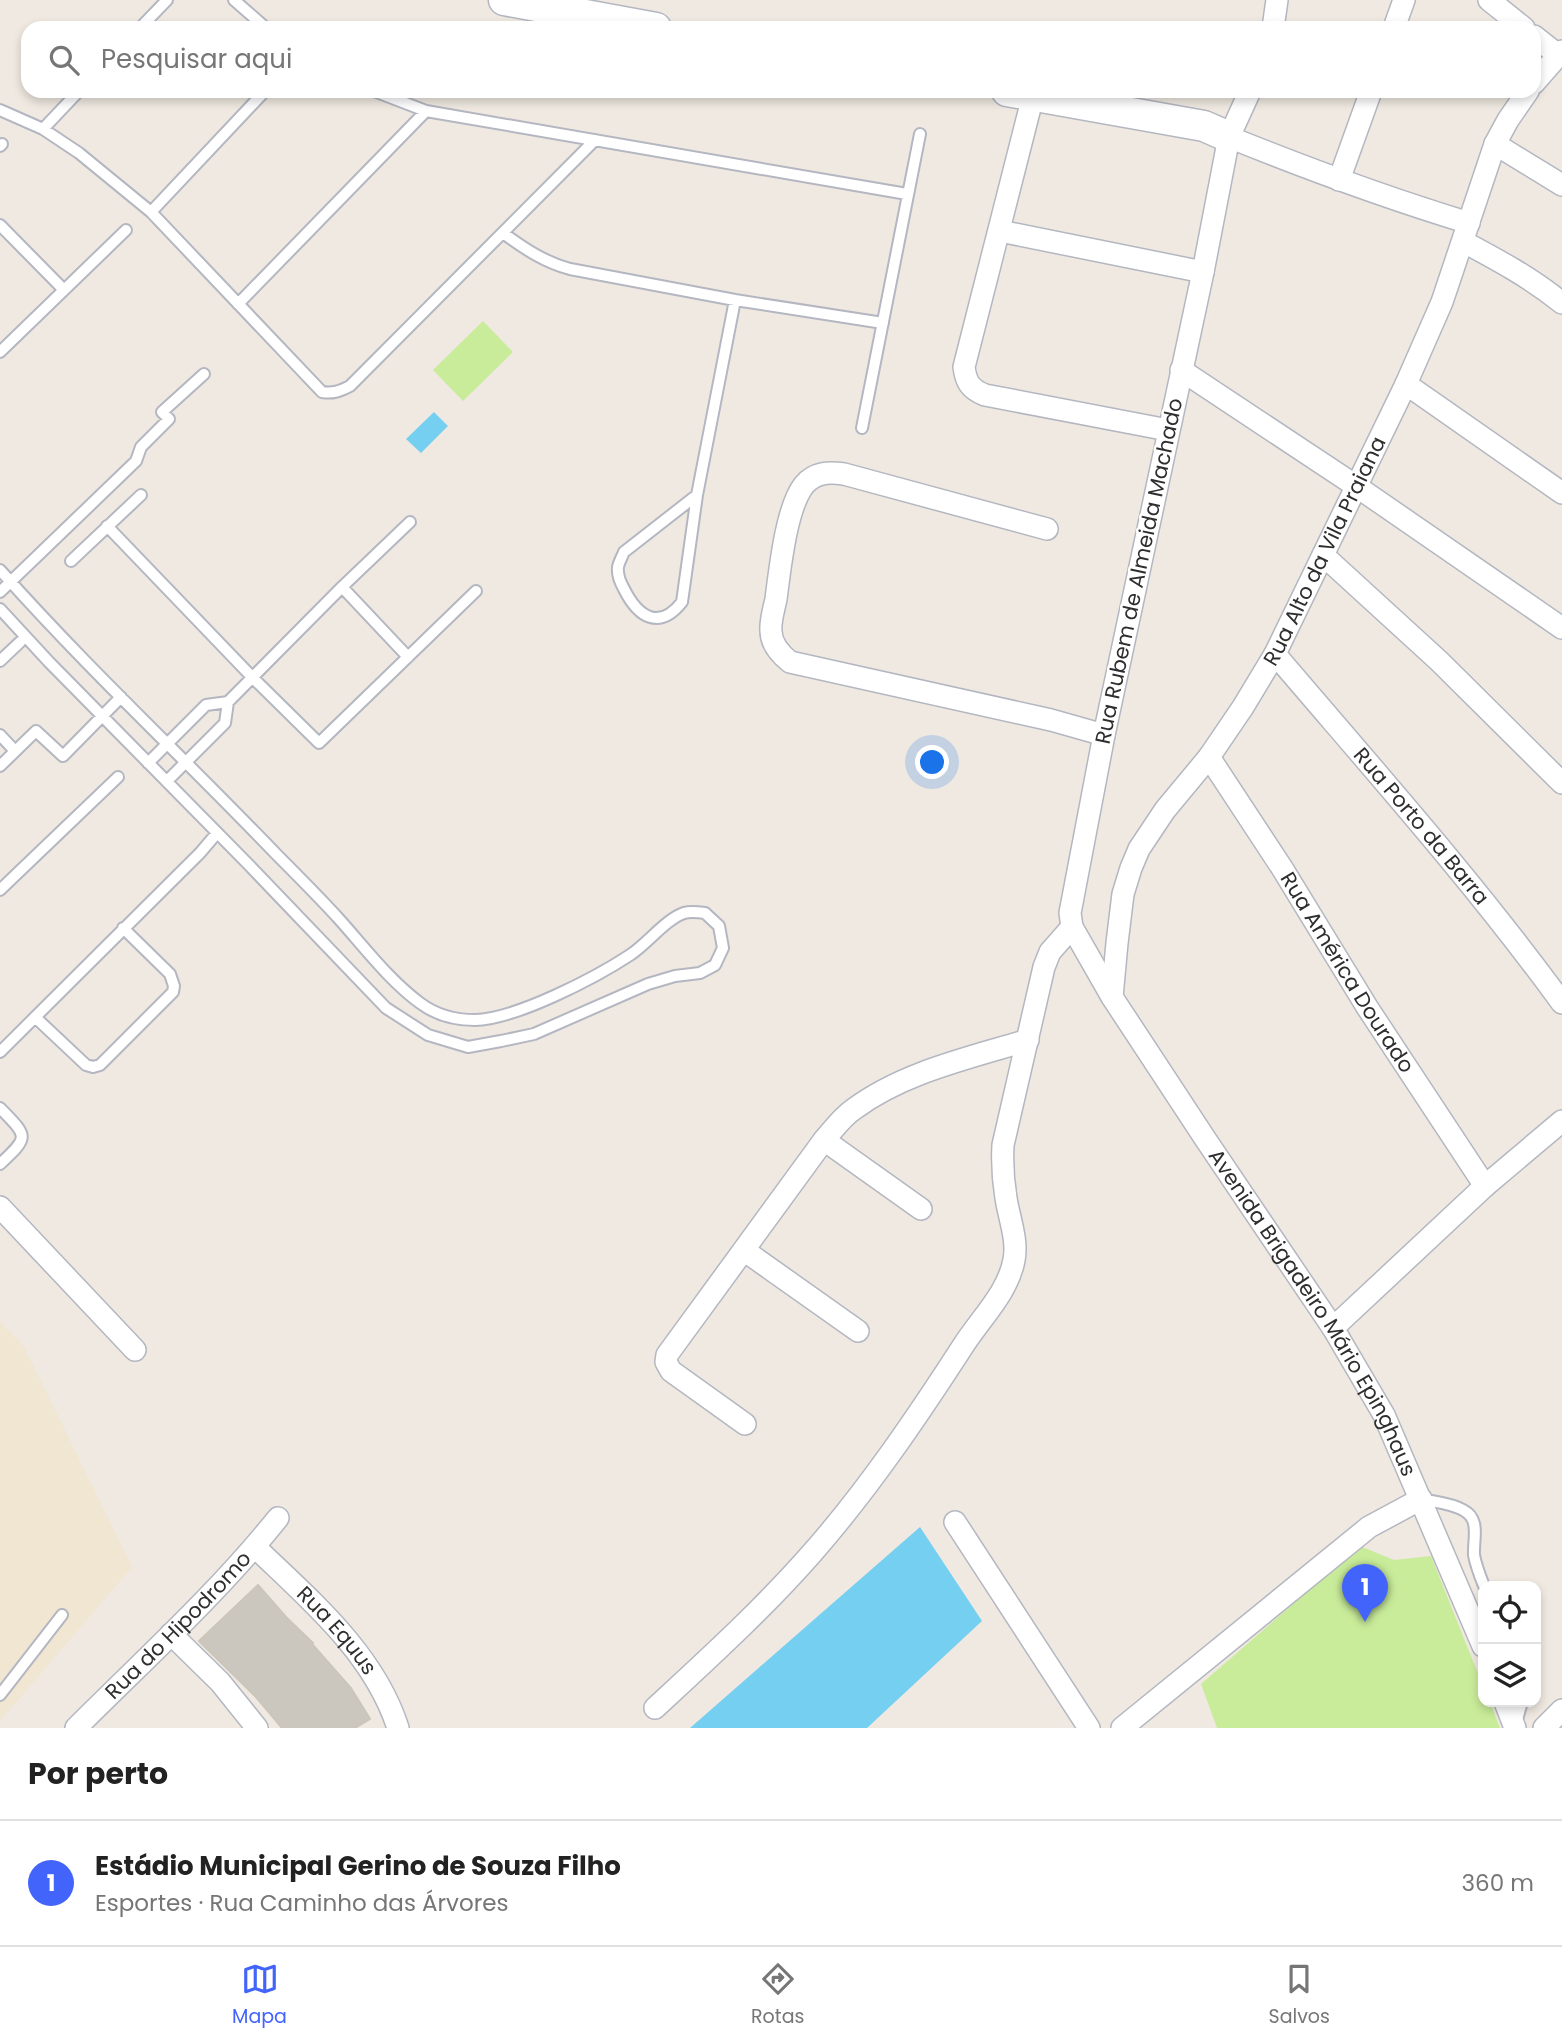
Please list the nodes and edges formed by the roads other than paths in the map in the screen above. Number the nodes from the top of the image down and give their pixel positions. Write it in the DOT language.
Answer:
graph roads {
  1 [pos="167,0"];
  2 [pos="234,0"];
  3 [pos="504,0"];
  4 [pos="1277,0"];
  5 [pos="1404,0"];
  6 [pos="1489,0"];
  7 [pos="147,21"];
  8 [pos="258,21"];
  9 [pos="618,21"];
  10 [pos="1274,21"];
  11 [pos="1396,21"];
  12 [pos="1515,21"];
  13 [pos="1541,41"];
  14 [pos="1560,53"];
  15 [pos="1541,75"];
  16 [pos="72,98"];
  17 [pos="258,98"];
  18 [pos="392,98"];
  19 [pos="1019,98"];
  20 [pos="1048,98"];
  21 [pos="1247,98"];
  22 [pos="1368,98"];
  23 [pos="1523,98"];
  24 [pos="0,110"];
  25 [pos="426,111"];
  26 [pos="43,129"];
  27 [pos="920,134"];
  28 [pos="1229,136"];
  29 [pos="595,139"];
  30 [pos="1495,144"];
  31 [pos="1339,180"];
  32 [pos="1562,186"];
  33 [pos="907,194"];
  34 [pos="151,212"];
  35 [pos="0,225"];
  36 [pos="126,230"];
  37 [pos="1000,231"];
  38 [pos="1466,232"];
  39 [pos="503,233"];
  40 [pos="1203,272"];
  41 [pos="64,290"];
  42 [pos="735,300"];
  43 [pos="1562,303"];
  44 [pos="238,304"];
  45 [pos="883,323"];
  46 [pos="0,352"];
  47 [pos="1181,370"];
  48 [pos="204,374"];
  49 [pos="1406,384"];
  50 [pos="862,428"];
  51 [pos="1168,430"];
  52 [pos="1356,486"];
  53 [pos="1562,493"];
  54 [pos="141,495"];
  55 [pos="697,495"];
  56 [pos="410,522"];
  57 [pos="107,526"];
  58 [pos="1047,529"];
  59 [pos="1323,555"];
  60 [pos="71,561"];
  61 [pos="0,570"];
  62 [pos="11,582"];
  63 [pos="342,587"];
  64 [pos="476,591"];
  65 [pos="0,592"];
  66 [pos="0,610"];
  67 [pos="1562,628"];
  68 [pos="20,642"];
  69 [pos="1275,654"];
  70 [pos="408,657"];
  71 [pos="0,661"];
  72 [pos="252,677"];
  73 [pos="121,697"];
  74 [pos="228,702"];
  75 [pos="102,716"];
  76 [pos="0,735"];
  77 [pos="1104,735"];
  78 [pos="167,744"];
  79 [pos="15,751"];
  80 [pos="1209,757"];
  81 [pos="186,762"];
  82 [pos="148,763"];
  83 [pos="0,766"];
  84 [pos="118,777"];
  85 [pos="167,781"];
  86 [pos="1562,783"];
  87 [pos="217,833"];
  88 [pos="0,890"];
  89 [pos="1072,927"];
  90 [pos="123,928"];
  91 [pos="1112,997"];
  92 [pos="1562,1003"];
  93 [pos="35,1017"];
  94 [pos="1028,1040"];
  95 [pos="0,1052"];
  96 [pos="0,1108"];
  97 [pos="1562,1121"];
  98 [pos="824,1140"];
  99 [pos="0,1164"];
  100 [pos="1485,1186"];
  101 [pos="0,1207"];
  102 [pos="921,1209"];
  103 [pos="745,1251"];
  104 [pos="1333,1328"];
  105 [pos="858,1331"];
  106 [pos="135,1350"];
  107 [pos="746,1424"];
  108 [pos="1421,1499"];
  109 [pos="278,1518"];
  110 [pos="955,1522"];
  111 [pos="255,1547"];
  112 [pos="1482,1581"];
  113 [pos="62,1615"];
  114 [pos="171,1634"];
  115 [pos="1482,1644"];
  116 [pos="0,1695"];
  117 [pos="1507,1707"];
  118 [pos="1521,1707"];
  119 [pos="655,1708"];
  120 [pos="1562,1710"];
  121 [pos="83,1726"];
  122 [pos="1515,1727"];
  123 [pos="257,1728"];
  124 [pos="398,1728"];
  125 [pos="1089,1728"];
  126 [pos="1122,1728"];
  127 [pos="1544,1728"];
  1 -- 7 [label="lane"];
  2 -- 8 [label="lane"];
  3 -- 9 [label="street"];
  4 -- 10 [label="street"];
  5 -- 11 [label="street"];
  6 -- 12 [label="street"];
  13 -- 14 [label="street"];
  14 -- 15 [label="street"];
  16 -- 26 [label="lane"];
  17 -- 34 [label="lane"];
  18 -- 25 [label="lane"];
  19 -- 37 [label="street"];
  20 -- 28 [label="street"];
  21 -- 28 [label="street"];
  22 -- 31 [label="street"];
  23 -- 30 [label="street, Rua Alto da Vila Praiana"];
  24 -- 26 [label="lane"];
  25 -- 29 [label="lane"];
  25 -- 44 [label="lane"];
  26 -- 34 [label="lane"];
  27 -- 33 [label="lane"];
  28 -- 31 [label="street"];
  28 -- 40 [label="street, Rua Rubem de Almeida Machado"];
  29 -- 33 [label="lane"];
  29 -- 39 [label="lane"];
  30 -- 32 [label="street"];
  30 -- 38 [label="street, Rua Alto da Vila Praiana"];
  31 -- 38 [label="street"];
  33 -- 45 [label="lane"];
  34 -- 44 [label="lane"];
  35 -- 41 [label="lane"];
  36 -- 41 [label="lane"];
  37 -- 40 [label="street"];
  37 -- 51 [label="street"];
  38 -- 43 [label="street"];
  38 -- 49 [label="street, Rua Alto da Vila Praiana"];
  39 -- 42 [label="lane"];
  39 -- 44 [label="lane"];
  40 -- 47 [label="street, Rua Rubem de Almeida Machado"];
  41 -- 46 [label="lane"];
  42 -- 45 [label="lane"];
  42 -- 55 [label="lane"];
  45 -- 50 [label="lane"];
  47 -- 51 [label="street, Rua Rubem de Almeida Machado"];
  47 -- 52 [label="street"];
  48 -- 62 [label="lane"];
  49 -- 52 [label="street, Rua Alto da Vila Praiana"];
  49 -- 53 [label="street"];
  51 -- 77 [label="street, Rua Rubem de Almeida Machado"];
  52 -- 59 [label="street, Rua Alto da Vila Praiana"];
  52 -- 67 [label="street"];
  54 -- 57 [label="lane"];
  55 -- 55 [label="lane"];
  56 -- 63 [label="lane"];
  57 -- 60 [label="lane"];
  57 -- 72 [label="lane"];
  58 -- 77 [label="street"];
  59 -- 69 [label="street, Rua Alto da Vila Praiana"];
  59 -- 86 [label="street"];
  61 -- 62 [label="lane"];
  62 -- 65 [label="lane"];
  62 -- 73 [label="lane"];
  63 -- 70 [label="lane"];
  63 -- 72 [label="lane"];
  64 -- 70 [label="lane"];
  66 -- 75 [label="lane"];
  68 -- 71 [label="lane"];
  69 -- 80 [label="street, Rua Alto da Vila Praiana"];
  69 -- 92 [label="street, Rua Porto da Barra"];
  70 -- 72 [label="lane"];
  72 -- 74 [label="lane"];
  73 -- 75 [label="lane"];
  73 -- 78 [label="lane"];
  74 -- 78 [label="lane"];
  74 -- 81 [label="lane"];
  75 -- 79 [label="lane"];
  75 -- 82 [label="lane"];
  76 -- 79 [label="lane"];
  77 -- 89 [label="street, Rua Rubem de Almeida Machado"];
  78 -- 81 [label="lane"];
  78 -- 82 [label="lane"];
  79 -- 83 [label="lane"];
  80 -- 91 [label="street, Rua Alto da Vila Praiana"];
  80 -- 100 [label="street, Rua América Dourado"];
  81 -- 85 [label="lane"];
  81 -- 87 [label="lane"];
  82 -- 85 [label="lane"];
  84 -- 88 [label="lane"];
  85 -- 87 [label="lane"];
  87 -- 90 [label="lane"];
  89 -- 91 [label="street"];
  89 -- 94 [label="street"];
  90 -- 93 [label="lane"];
  90 -- 93 [label="lane"];
  91 -- 104 [label="street, Avenida Brigadeiro Mário Epinghaus"];
  93 -- 95 [label="lane"];
  94 -- 98 [label="street"];
  94 -- 119 [label="street"];
  96 -- 99 [label="lane"];
  97 -- 100 [label="street"];
  98 -- 102 [label="street"];
  98 -- 103 [label="street"];
  100 -- 104 [label="street"];
  101 -- 106 [label="street"];
  103 -- 105 [label="street"];
  103 -- 107 [label="street"];
  104 -- 108 [label="street, Avenida Brigadeiro Mário Epinghaus"];
  108 -- 112 [label="lane"];
  108 -- 115 [label="street, Avenida Brigadeiro Mário Epinghaus"];
  108 -- 126 [label="street"];
  109 -- 111 [label="street, Rua do Hipodromo"];
  110 -- 125 [label="street"];
  111 -- 114 [label="street, Rua do Hipodromo"];
  111 -- 124 [label="street, Rua Equus"];
  113 -- 116 [label="lane"];
  114 -- 121 [label="street, Rua do Hipodromo"];
  114 -- 123 [label="street"];
  117 -- 122 [label="street"];
  118 -- 122 [label="lane"];
  120 -- 127 [label="street"];
}
